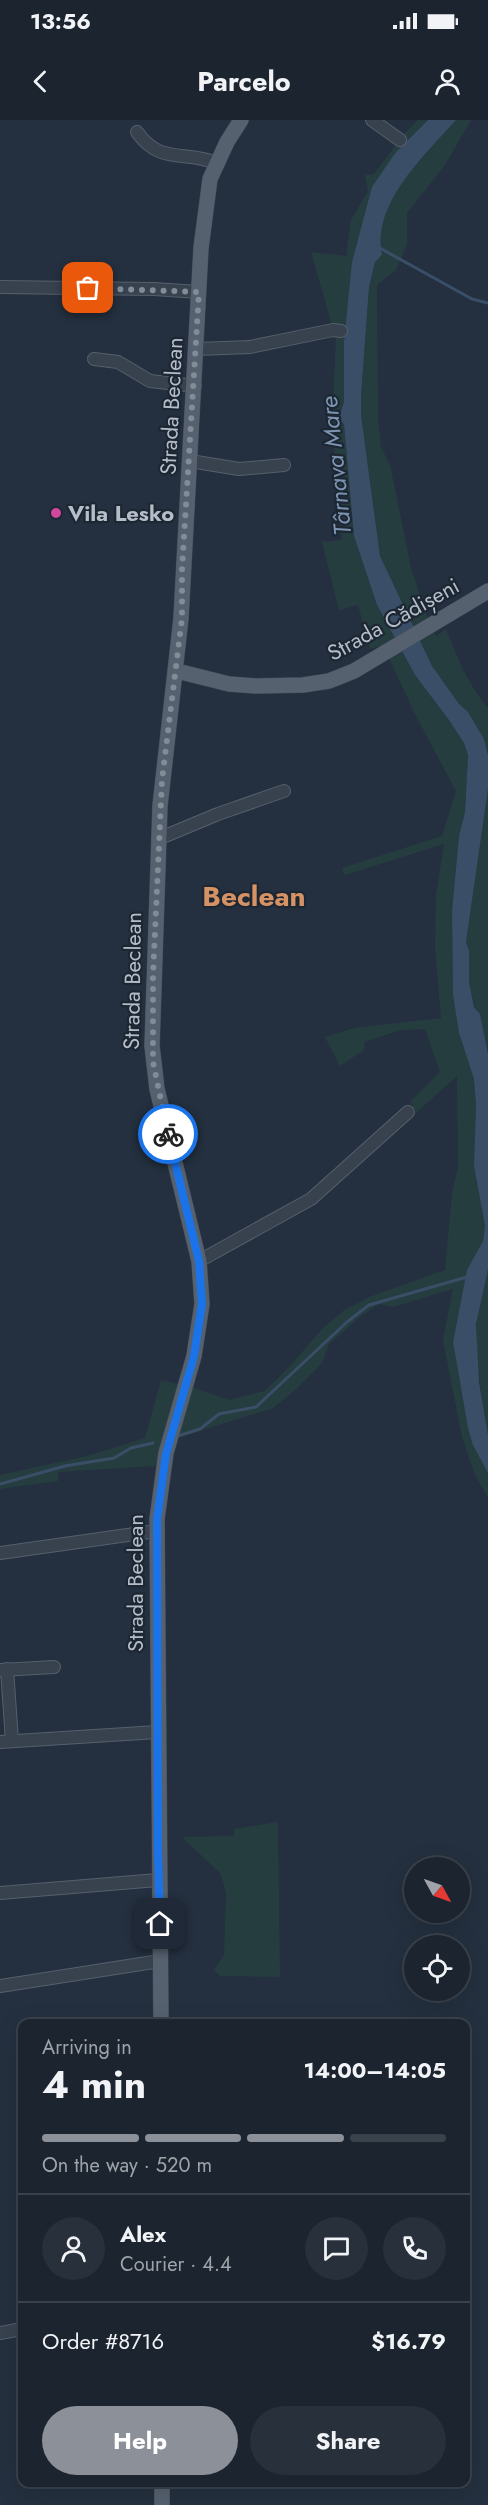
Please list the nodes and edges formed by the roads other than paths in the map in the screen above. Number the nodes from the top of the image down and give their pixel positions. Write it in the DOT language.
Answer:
graph roads {
  1 [pos="242,120"];
  2 [pos="372,120"];
  3 [pos="137,132"];
  4 [pos="400,140"];
  5 [pos="216,163"];
  6 [pos="0,287"];
  7 [pos="199,292"];
  8 [pos="341,331"];
  9 [pos="197,349"];
  10 [pos="94,358"];
  11 [pos="195,386"];
  12 [pos="190,461"];
  13 [pos="284,465"];
  14 [pos="488,591"];
  15 [pos="177,671"];
  16 [pos="284,791"];
  17 [pos="158,840"];
  18 [pos="408,1112"];
  19 [pos="199,1261"];
  20 [pos="156,1531"];
  21 [pos="0,1553"];
  22 [pos="54,1667"];
  23 [pos="4,1670"];
  24 [pos="157,1732"];
  25 [pos="6,1742"];
  26 [pos="158,1880"];
  27 [pos="0,1893"];
  28 [pos="160,1961"];
  29 [pos="0,1986"];
  30 [pos="161,2019"];
  31 [pos="18,2330"];
  32 [pos="0,2333"];
  33 [pos="162,2487"];
  34 [pos="162,2505"];
  1 -- 5 [label="main road, Strada Beclean"];
  2 -- 4 [label="street"];
  3 -- 5 [label="street"];
  5 -- 7 [label="main road, Strada Beclean"];
  6 -- 7 [label="street"];
  7 -- 9 [label="main road, Strada Beclean"];
  8 -- 9 [label="street"];
  9 -- 11 [label="main road, Strada Beclean"];
  10 -- 11 [label="street"];
  11 -- 12 [label="main road, Strada Beclean"];
  12 -- 13 [label="street"];
  12 -- 15 [label="main road, Strada Beclean"];
  14 -- 15 [label="main road, Strada Cădișeni"];
  15 -- 17 [label="main road, Strada Beclean"];
  16 -- 17 [label="street"];
  17 -- 19 [label="main road, Strada Beclean"];
  18 -- 19 [label="street"];
  19 -- 20 [label="main road, Strada Beclean"];
  20 -- 21 [label="street"];
  20 -- 24 [label="main road, Strada Beclean"];
  22 -- 23 [label="street"];
  23 -- 25 [label="street"];
  24 -- 25 [label="street"];
  24 -- 26 [label="main road, Strada Beclean"];
  26 -- 27 [label="street"];
  26 -- 28 [label="main road, Strada Beclean"];
  28 -- 29 [label="street"];
  28 -- 30 [label="main road, Strada Beclean"];
  31 -- 32 [label="street"];
  33 -- 34 [label="main road"];
}
